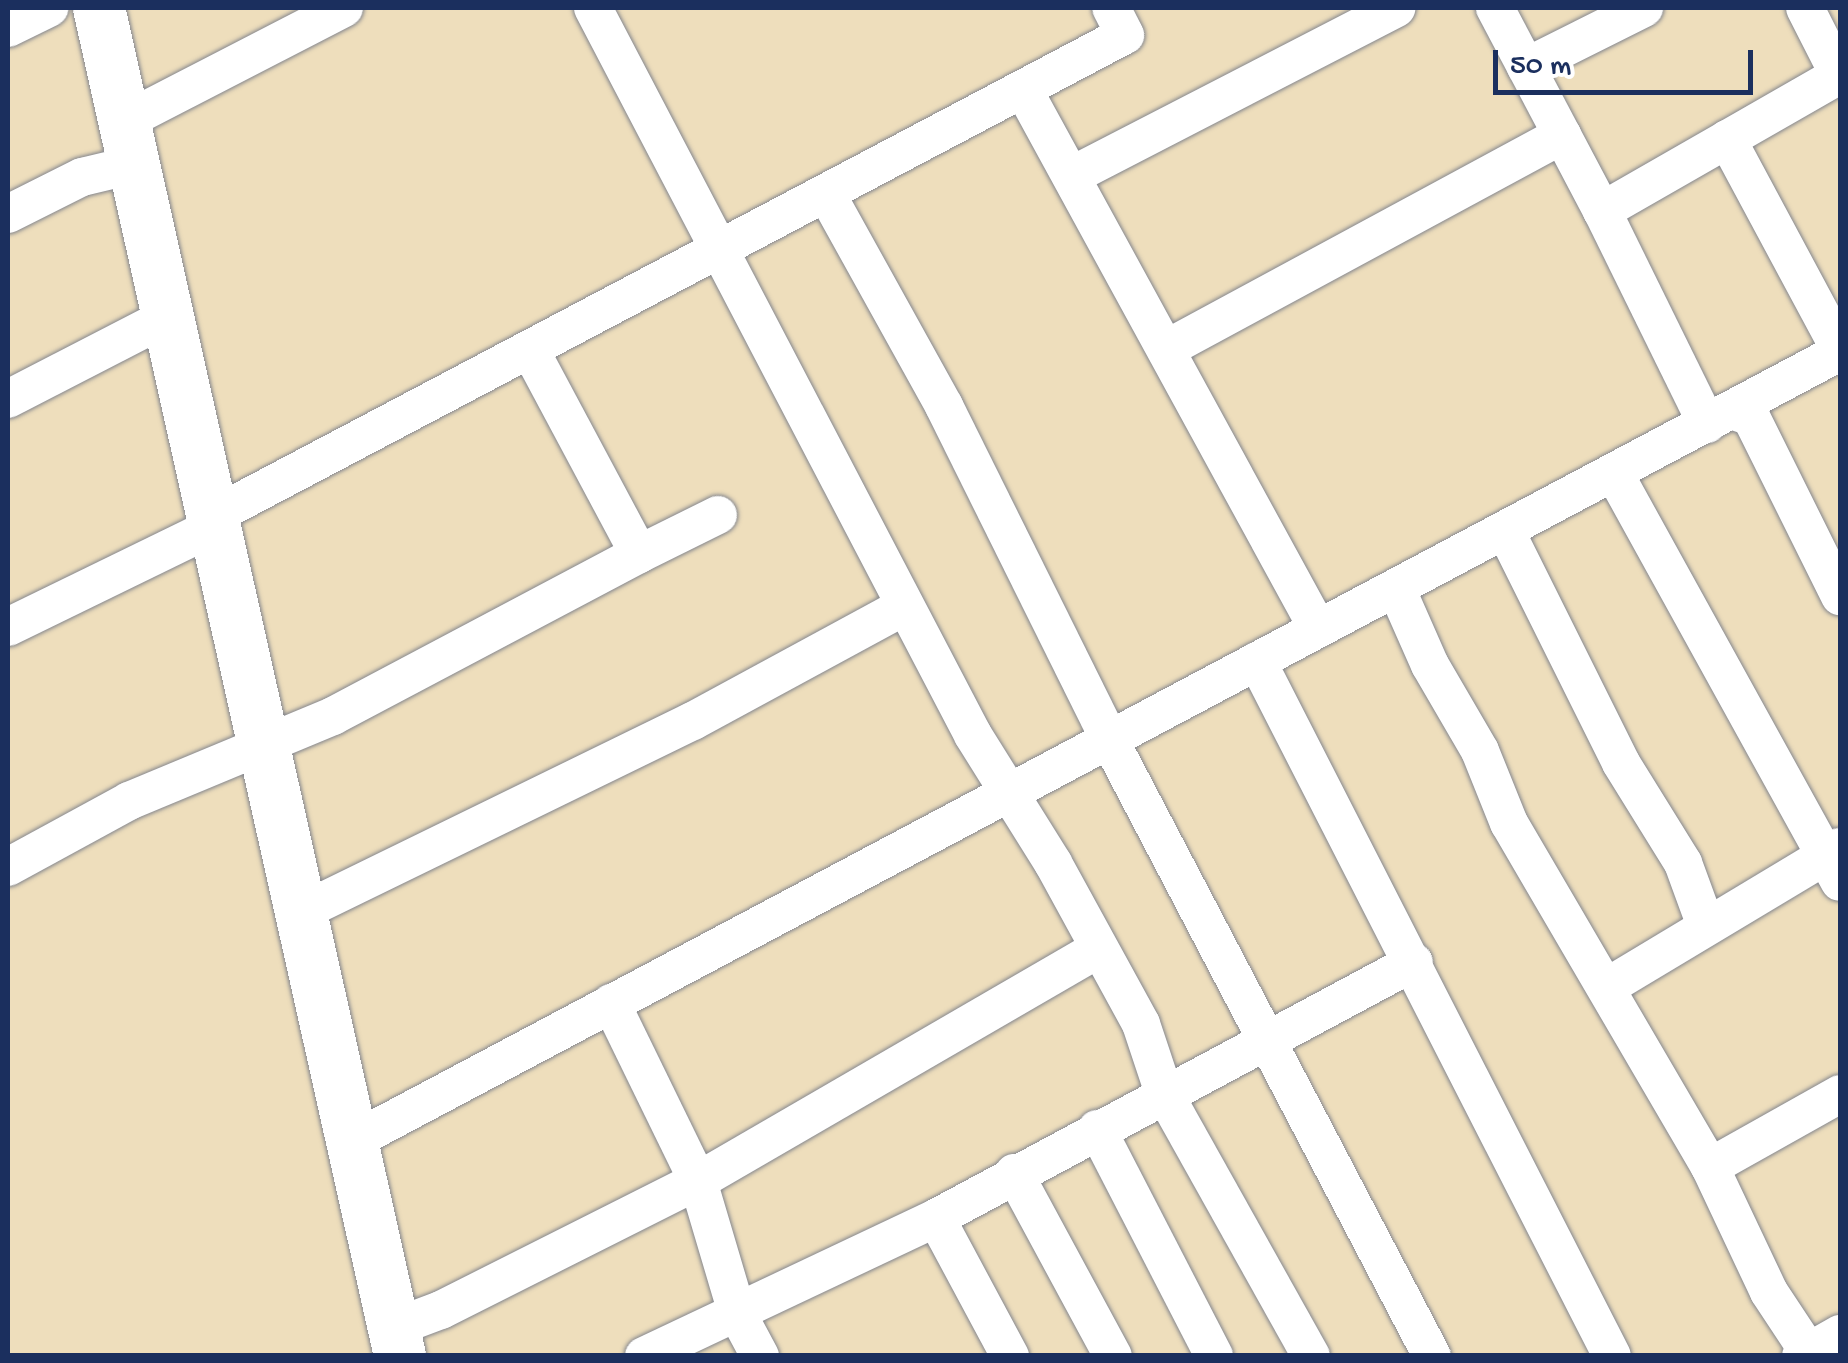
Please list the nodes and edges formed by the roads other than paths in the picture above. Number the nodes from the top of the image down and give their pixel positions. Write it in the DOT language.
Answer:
graph roads {
  1 [pos="49,8"];
  2 [pos="99,8"];
  3 [pos="344,8"];
  4 [pos="593,8"];
  5 [pos="1110,8"];
  6 [pos="1396,8"];
  7 [pos="1494,8"];
  8 [pos="1644,8"];
  9 [pos="1805,8"];
  10 [pos="8,28"];
  11 [pos="1526,66"];
  12 [pos="1022,89"];
  13 [pos="1562,135"];
  14 [pos="1727,139"];
  15 [pos="131,142"];
  16 [pos="1073,175"];
  17 [pos="826,194"];
  18 [pos="1602,211"];
  19 [pos="8,214"];
  20 [pos="720,250"];
  21 [pos="169,316"];
  22 [pos="1168,348"];
  23 [pos="530,350"];
  24 [pos="1840,351"];
  25 [pos="8,399"];
  26 [pos="1721,417"];
  27 [pos="1614,473"];
  28 [pos="718,515"];
  29 [pos="214,521"];
  30 [pos="1505,530"];
  31 [pos="639,554"];
  32 [pos="1396,588"];
  33 [pos="1840,596"];
  34 [pos="905,606"];
  35 [pos="8,628"];
  36 [pos="1318,629"];
  37 [pos="1257,660"];
  38 [pos="1109,739"];
  39 [pos="262,747"];
  40 [pos="1006,794"];
  41 [pos="1836,862"];
  42 [pos="8,867"];
  43 [pos="297,914"];
  44 [pos="1706,926"];
  45 [pos="1099,949"];
  46 [pos="1414,962"];
  47 [pos="1607,986"];
  48 [pos="612,1003"];
  49 [pos="1265,1038"];
  50 [pos="1164,1093"];
  51 [pos="1840,1094"];
  52 [pos="1096,1129"];
  53 [pos="348,1143"];
  54 [pos="1710,1167"];
  55 [pos="1014,1173"];
  56 [pos="698,1181"];
  57 [pos="936,1218"];
  58 [pos="737,1313"];
  59 [pos="397,1342"];
  60 [pos="1816,1347"];
  61 [pos="644,1356"];
  62 [pos="760,1356"];
  63 [pos="1010,1356"];
  64 [pos="1113,1356"];
  65 [pos="1214,1356"];
  66 [pos="1311,1356"];
  67 [pos="1432,1356"];
  68 [pos="1612,1356"];
  1 -- 10 [label="street"];
  2 -- 15 [label="main road"];
  3 -- 15 [label="street"];
  4 -- 20 [label="street"];
  5 -- 12 [label="street"];
  6 -- 16 [label="street"];
  7 -- 11 [label="street"];
  8 -- 11 [label="street"];
  9 -- 14 [label="street"];
  11 -- 13 [label="street"];
  12 -- 16 [label="street"];
  12 -- 17 [label="street"];
  13 -- 18 [label="street"];
  13 -- 22 [label="street"];
  14 -- 18 [label="street"];
  14 -- 24 [label="street"];
  15 -- 19 [label="street"];
  15 -- 21 [label="main road"];
  16 -- 22 [label="street"];
  17 -- 20 [label="street"];
  17 -- 38 [label="street"];
  18 -- 26 [label="street"];
  20 -- 23 [label="street"];
  20 -- 34 [label="street"];
  21 -- 25 [label="street"];
  21 -- 29 [label="main road"];
  22 -- 36 [label="street"];
  23 -- 29 [label="street"];
  23 -- 31 [label="street"];
  24 -- 26 [label="street"];
  26 -- 27 [label="street"];
  26 -- 33 [label="street"];
  27 -- 30 [label="street"];
  27 -- 41 [label="street"];
  28 -- 31 [label="street"];
  29 -- 35 [label="street"];
  29 -- 39 [label="main road"];
  30 -- 32 [label="street"];
  30 -- 44 [label="street"];
  31 -- 39 [label="street"];
  32 -- 36 [label="street"];
  32 -- 47 [label="street"];
  34 -- 40 [label="street"];
  34 -- 43 [label="street"];
  36 -- 37 [label="street"];
  37 -- 38 [label="street"];
  37 -- 46 [label="street"];
  38 -- 40 [label="street"];
  38 -- 49 [label="street"];
  39 -- 42 [label="street"];
  39 -- 43 [label="main road"];
  40 -- 45 [label="street"];
  40 -- 48 [label="street"];
  41 -- 44 [label="street"];
  43 -- 53 [label="main road"];
  44 -- 47 [label="street"];
  45 -- 50 [label="street"];
  45 -- 56 [label="street"];
  46 -- 49 [label="street"];
  46 -- 68 [label="street"];
  47 -- 54 [label="street"];
  48 -- 53 [label="street"];
  48 -- 56 [label="street"];
  49 -- 50 [label="street"];
  49 -- 67 [label="street"];
  50 -- 52 [label="street"];
  50 -- 66 [label="street"];
  51 -- 54 [label="street"];
  52 -- 55 [label="street"];
  52 -- 65 [label="street"];
  53 -- 59 [label="main road"];
  54 -- 60 [label="street"];
  55 -- 57 [label="street"];
  55 -- 64 [label="street"];
  56 -- 58 [label="street"];
  56 -- 59 [label="street"];
  57 -- 58 [label="street"];
  57 -- 63 [label="street"];
  58 -- 61 [label="street"];
  58 -- 62 [label="street"];
}
